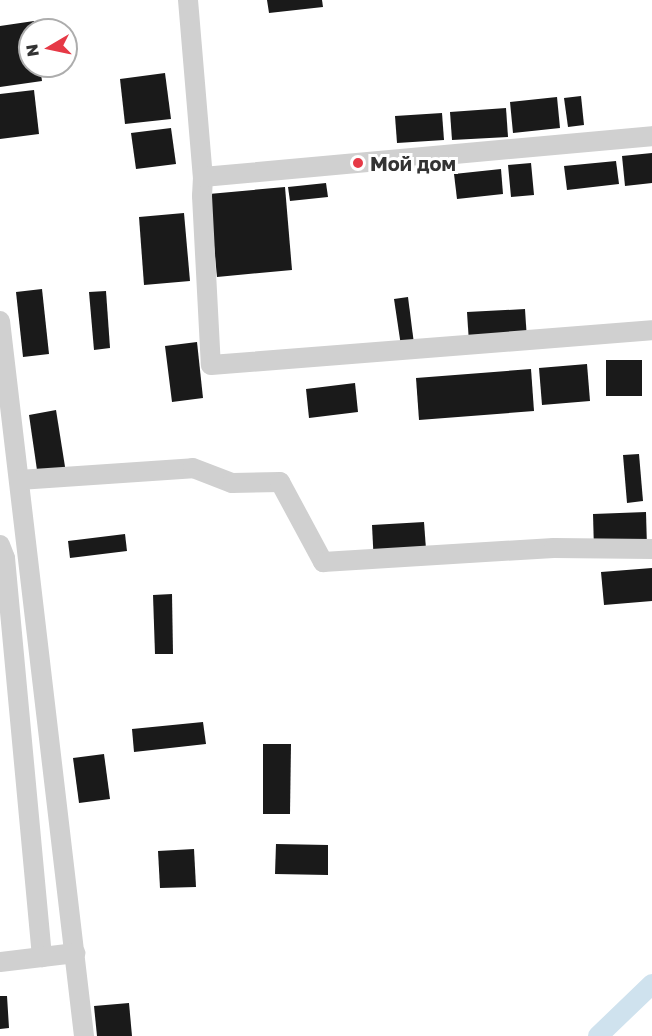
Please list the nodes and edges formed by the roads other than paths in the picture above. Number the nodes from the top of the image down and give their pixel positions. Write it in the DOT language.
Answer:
graph roads {
  1 [pos="188,0"];
  2 [pos="652,136"];
  3 [pos="203,177"];
  4 [pos="0,321"];
  5 [pos="652,330"];
  6 [pos="19,480"];
  7 [pos="0,545"];
  8 [pos="652,549"];
  9 [pos="75,953"];
  10 [pos="42,957"];
  11 [pos="0,962"];
  12 [pos="84,1036"];
  1 -- 3 [label="street"];
  2 -- 3 [label="street"];
  3 -- 5 [label="street"];
  4 -- 6 [label="street"];
  6 -- 8 [label="street"];
  6 -- 9 [label="street"];
  7 -- 10 [label="street"];
  9 -- 10 [label="street"];
  9 -- 12 [label="street"];
  10 -- 11 [label="street"];
}
